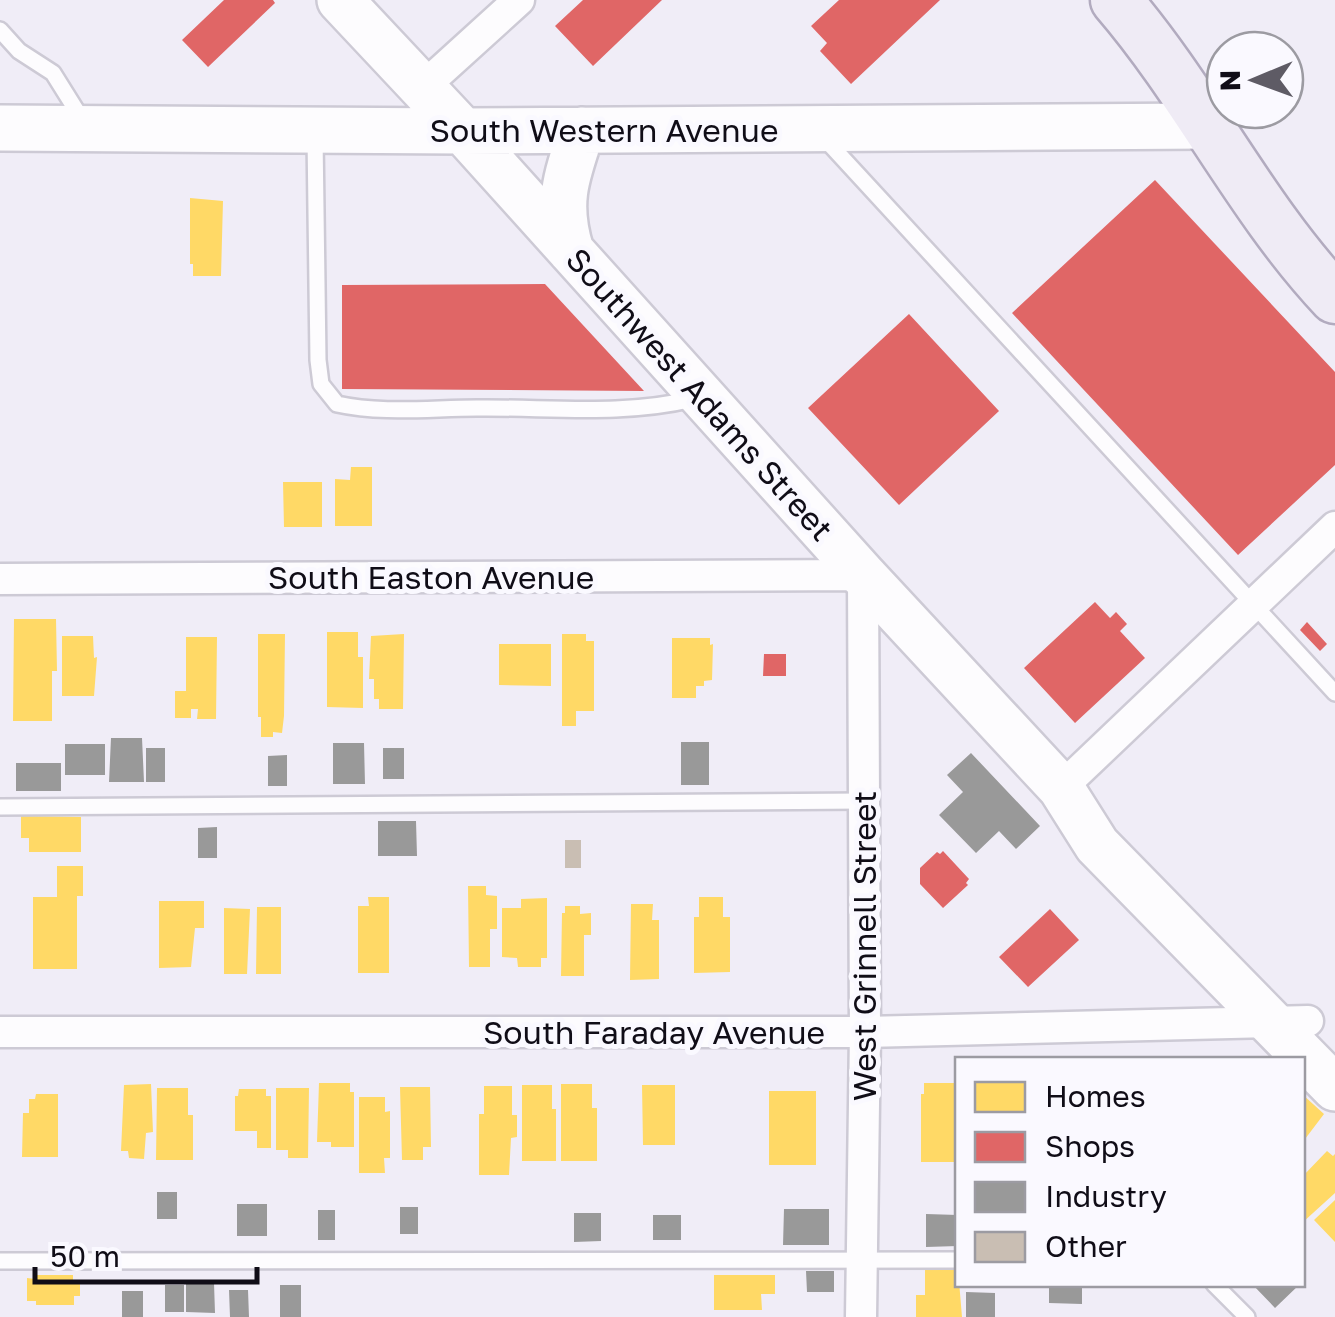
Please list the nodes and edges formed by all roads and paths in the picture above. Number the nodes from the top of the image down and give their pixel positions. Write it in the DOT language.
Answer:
graph roads {
  1 [pos="340,0"];
  2 [pos="519,0"];
  3 [pos="1116,0"];
  4 [pos="0,30"];
  5 [pos="422,88"];
  6 [pos="1205,121"];
  7 [pos="1205,126"];
  8 [pos="0,128"];
  9 [pos="815,128"];
  10 [pos="88,129"];
  11 [pos="315,130"];
  12 [pos="582,130"];
  13 [pos="1211,130"];
  14 [pos="462,131"];
  15 [pos="571,251"];
  16 [pos="1335,298"];
  17 [pos="702,396"];
  18 [pos="1335,527"];
  19 [pos="863,576"];
  20 [pos="0,579"];
  21 [pos="1253,604"];
  22 [pos="1335,694"];
  23 [pos="1061,788"];
  24 [pos="864,801"];
  25 [pos="0,807"];
  26 [pos="1304,1030"];
  27 [pos="0,1032"];
  28 [pos="865,1032"];
  29 [pos="1335,1088"];
  30 [pos="955,1260"];
  31 [pos="862,1261"];
  32 [pos="0,1262"];
  33 [pos="1217,1287"];
  34 [pos="861,1317"];
  35 [pos="1247,1317"];
  1 -- 5 [label="main road, Southwest Adams Street"];
  2 -- 5 [label="street"];
  3 -- 6 [label="main road"];
  4 -- 10 [label="lane"];
  5 -- 14 [label="main road, Southwest Adams Street"];
  7 -- 9 [label="main road, South Western Avenue"];
  8 -- 10 [label="main road, South Western Avenue"];
  9 -- 12 [label="main road, South Western Avenue"];
  9 -- 21 [label="lane"];
  10 -- 11 [label="main road, South Western Avenue"];
  11 -- 14 [label="main road, South Western Avenue"];
  11 -- 17 [label="lane"];
  12 -- 14 [label="main road, South Western Avenue"];
  12 -- 15 [label="main road"];
  13 -- 16 [label="main road"];
  14 -- 15 [label="main road, Southwest Adams Street"];
  15 -- 17 [label="main road, Southwest Adams Street"];
  17 -- 19 [label="main road, Southwest Adams Street"];
  18 -- 21 [label="street"];
  19 -- 20 [label="street, South Easton Avenue"];
  19 -- 23 [label="main road, Southwest Adams Street"];
  19 -- 24 [label="street, West Grinnell Street"];
  21 -- 22 [label="lane"];
  21 -- 23 [label="street"];
  23 -- 26 [label="main road, Southwest Adams Street"];
  24 -- 25 [label="lane"];
  24 -- 28 [label="street, West Grinnell Street"];
  26 -- 28 [label="street, South Faraday Avenue"];
  26 -- 29 [label="main road, Southwest Adams Street"];
  27 -- 28 [label="street, South Faraday Avenue"];
  28 -- 31 [label="street, West Grinnell Street"];
  30 -- 31 [label="lane"];
  31 -- 32 [label="lane"];
  31 -- 34 [label="street, West Grinnell Street"];
  33 -- 35 [label="lane"];
}
